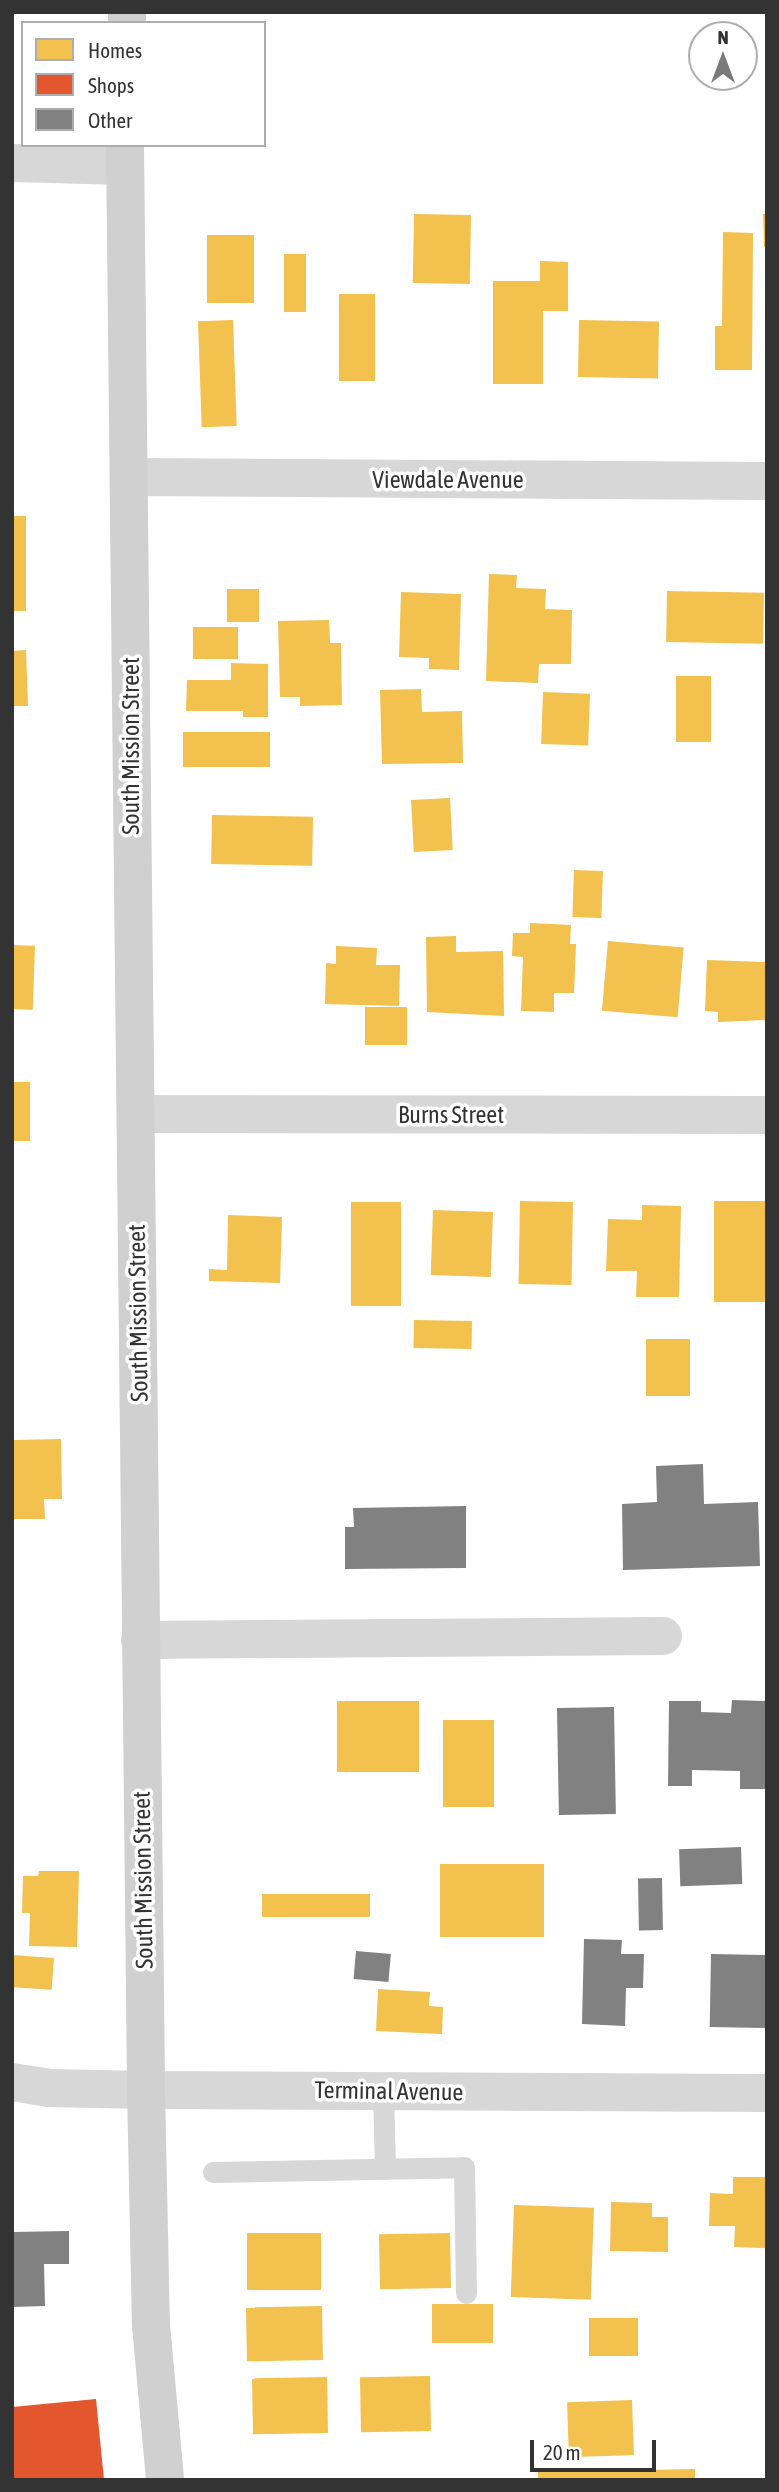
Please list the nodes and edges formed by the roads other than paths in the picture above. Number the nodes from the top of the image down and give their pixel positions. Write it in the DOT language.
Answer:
graph roads {
  1 [pos="124,156"];
  2 [pos="12,163"];
  3 [pos="130,477"];
  4 [pos="767,481"];
  5 [pos="135,1114"];
  6 [pos="767,1115"];
  7 [pos="663,1636"];
  8 [pos="140,1640"];
  9 [pos="12,2082"];
  10 [pos="146,2090"];
  11 [pos="383,2091"];
  12 [pos="767,2093"];
  13 [pos="385,2169"];
  14 [pos="213,2172"];
  15 [pos="466,2293"];
  16 [pos="165,2480"];
  1 -- 2 [label="street"];
  1 -- 3 [label="main road, South Mission Street"];
  3 -- 4 [label="street, Viewdale Avenue"];
  3 -- 5 [label="main road, South Mission Street"];
  5 -- 6 [label="street, Burns Street"];
  5 -- 8 [label="main road, South Mission Street"];
  7 -- 8 [label="street"];
  8 -- 10 [label="main road, South Mission Street"];
  9 -- 10 [label="street, Terminal Avenue"];
  10 -- 11 [label="street, Terminal Avenue"];
  10 -- 16 [label="main road, South Mission Street"];
  11 -- 12 [label="street, Terminal Avenue"];
  11 -- 13 [label="lane"];
  13 -- 14 [label="lane"];
  13 -- 15 [label="lane"];
}
